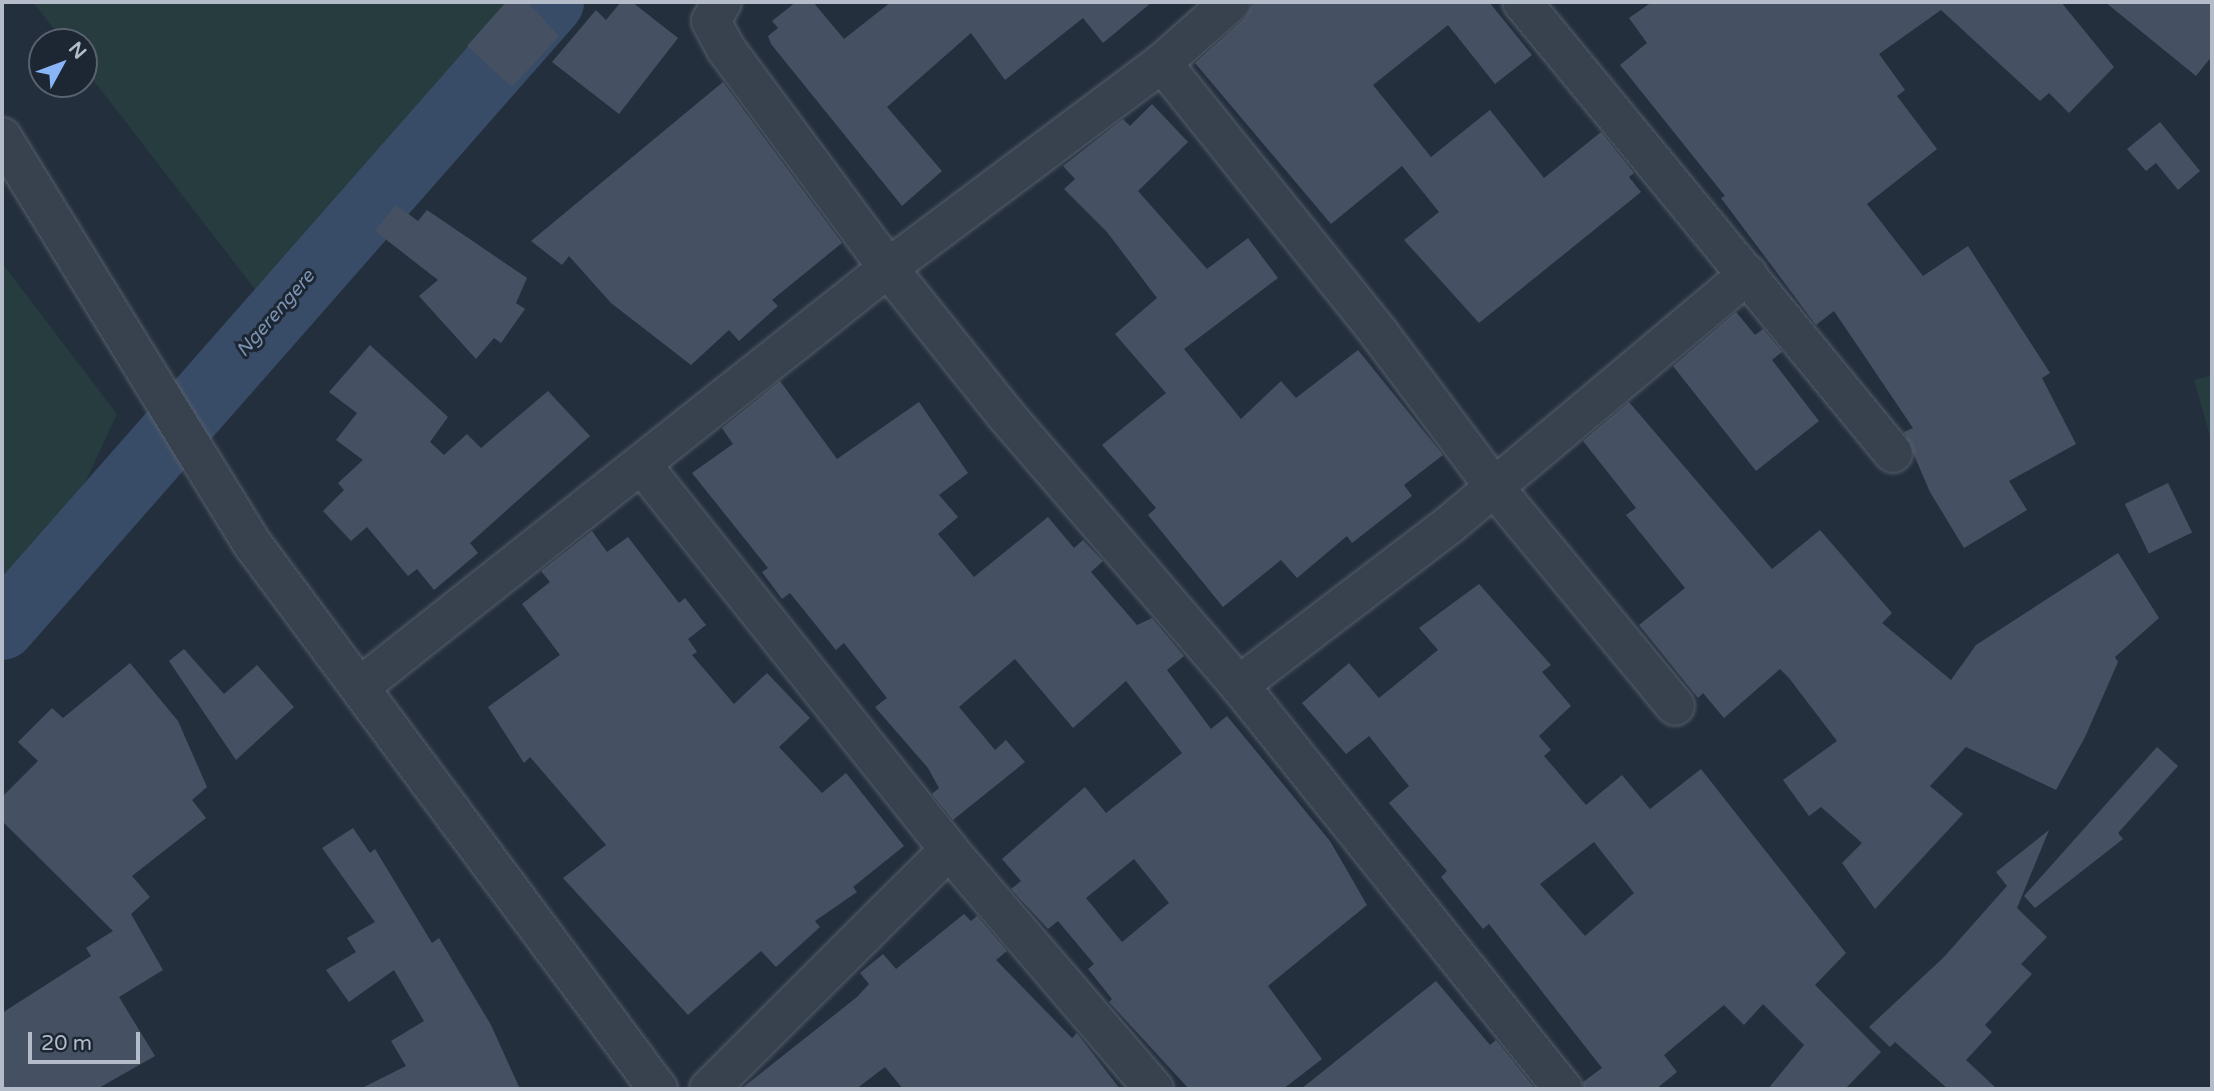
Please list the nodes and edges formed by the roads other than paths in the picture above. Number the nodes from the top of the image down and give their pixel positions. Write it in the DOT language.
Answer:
graph roads {
  1 [pos="1231,2"];
  2 [pos="1522,2"];
  3 [pos="718,3"];
  4 [pos="1162,63"];
  5 [pos="2,137"];
  6 [pos="888,268"];
  7 [pos="1748,274"];
  8 [pos="1894,453"];
  9 [pos="642,465"];
  10 [pos="1494,487"];
  11 [pos="1239,685"];
  12 [pos="361,686"];
  13 [pos="1675,706"];
  14 [pos="949,850"];
  15 [pos="658,1089"];
  16 [pos="709,1089"];
  17 [pos="1154,1089"];
  18 [pos="1563,1089"];
  1 -- 4 [label="street"];
  2 -- 7 [label="street"];
  3 -- 6 [label="street"];
  4 -- 6 [label="street"];
  4 -- 10 [label="street"];
  5 -- 12 [label="street"];
  6 -- 9 [label="street"];
  6 -- 11 [label="street"];
  7 -- 8 [label="street"];
  7 -- 10 [label="street"];
  9 -- 12 [label="street"];
  9 -- 14 [label="street"];
  10 -- 11 [label="street"];
  10 -- 13 [label="street"];
  11 -- 18 [label="street"];
  12 -- 15 [label="street"];
  14 -- 16 [label="street"];
  14 -- 17 [label="street"];
}
